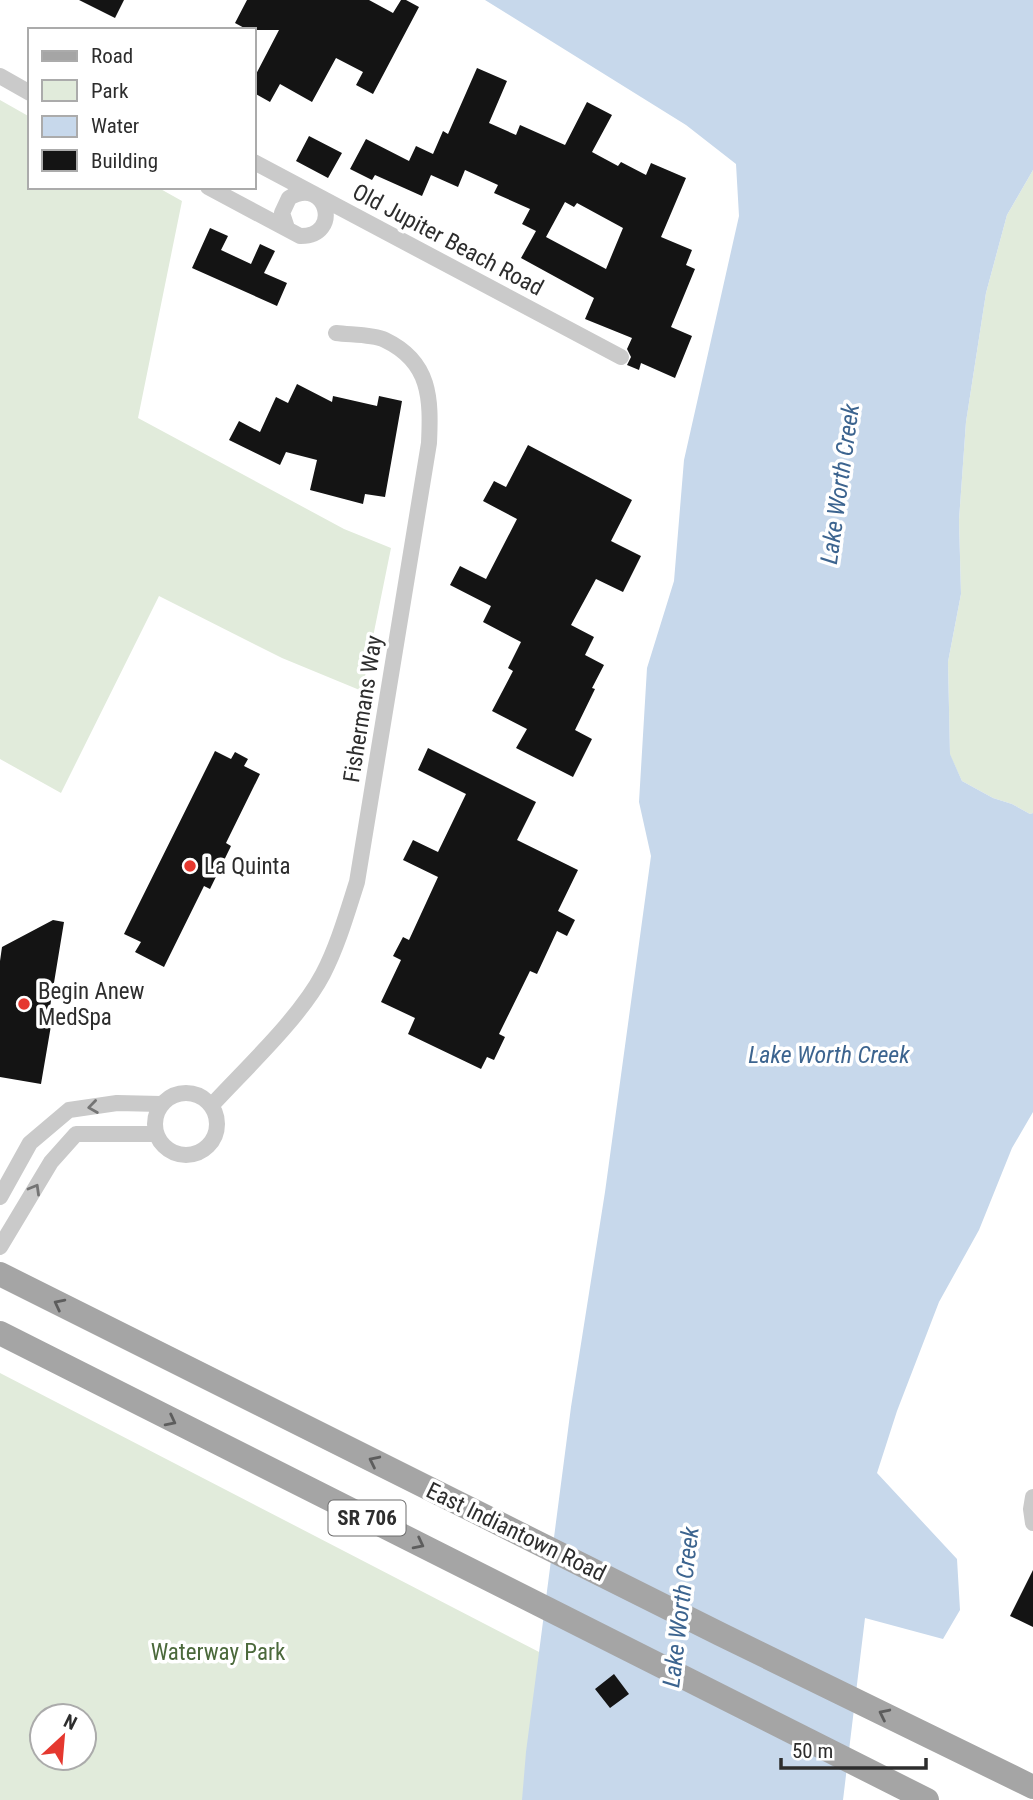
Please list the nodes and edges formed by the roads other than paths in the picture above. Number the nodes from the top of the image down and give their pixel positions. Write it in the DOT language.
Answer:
graph roads {
  1 [pos="0,76"];
  2 [pos="28,92"];
  3 [pos="256,163"];
  4 [pos="212,189"];
  5 [pos="313,194"];
  6 [pos="287,228"];
  7 [pos="336,333"];
  8 [pos="621,357"];
  9 [pos="161,1104"];
  10 [pos="211,1106"];
  11 [pos="156,1134"];
  12 [pos="0,1197"];
  13 [pos="0,1247"];
  14 [pos="0,1274"];
  15 [pos="0,1333"];
  16 [pos="1033,1497"];
  17 [pos="1033,1523"];
  18 [pos="1033,1787"];
  19 [pos="927,1800"];
  1 -- 2 [label="street"];
  3 -- 5 [label="street, Old Jupiter Beach Road"];
  4 -- 6 [label="street"];
  5 -- 6 [label="street"];
  5 -- 6 [label="street"];
  5 -- 8 [label="street, Old Jupiter Beach Road"];
  7 -- 10 [label="street, Fishermans Way"];
  9 -- 10 [label="street"];
  9 -- 11 [label="street"];
  9 -- 12 [label="street, one-way"];
  10 -- 11 [label="street"];
  13 -- 11 [label="street, one-way"];
  18 -- 14 [label="main road, East Indiantown Road / SR 706, one-way"];
  15 -- 19 [label="main road, SR 706, one-way"];
  16 -- 17 [label="street"];
}
